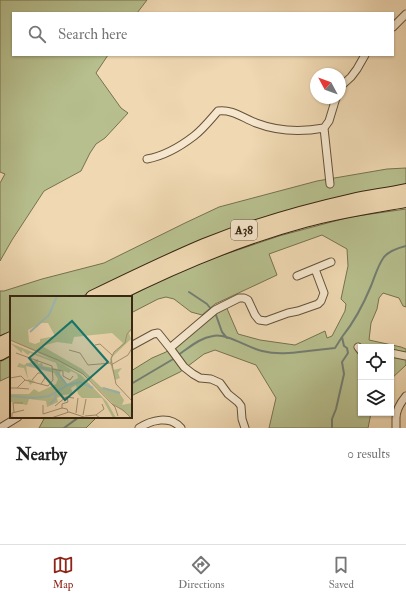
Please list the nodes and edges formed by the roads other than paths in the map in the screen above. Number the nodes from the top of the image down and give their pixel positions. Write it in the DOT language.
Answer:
graph roads {
  1 [pos="406,14"];
  2 [pos="394,26"];
  3 [pos="364,56"];
  4 [pos="346,82"];
  5 [pos="334,104"];
  6 [pos="324,128"];
  7 [pos="147,159"];
  8 [pos="330,184"];
  9 [pos="406,190"];
  10 [pos="406,201"];
  11 [pos="331,262"];
  12 [pos="315,269"];
  13 [pos="297,276"];
  14 [pos="94,296"];
  15 [pos="115,296"];
  16 [pos="10,338"];
  17 [pos="0,343"];
  18 [pos="132,345"];
  19 [pos="10,349"];
  20 [pos="0,354"];
  21 [pos="174,354"];
  22 [pos="394,354"];
  23 [pos="406,356"];
  24 [pos="406,396"];
  25 [pos="403,405"];
  26 [pos="16,418"];
  27 [pos="0,428"];
  28 [pos="139,428"];
  29 [pos="181,428"];
  30 [pos="246,428"];
  31 [pos="396,428"];
  1 -- 2 [label="street"];
  3 -- 4 [label="street"];
  5 -- 6 [label="street"];
  6 -- 7 [label="street"];
  6 -- 8 [label="street"];
  9 -- 14 [label="highway, A38"];
  10 -- 15 [label="highway, A38"];
  11 -- 12 [label="street"];
  12 -- 13 [label="street"];
  12 -- 21 [label="street"];
  16 -- 17 [label="highway"];
  18 -- 21 [label="street"];
  19 -- 20 [label="highway"];
  21 -- 30 [label="street"];
  22 -- 23 [label="street"];
  24 -- 25 [label="street"];
  25 -- 31 [label="street"];
  26 -- 27 [label="street"];
  28 -- 29 [label="street"];
}
